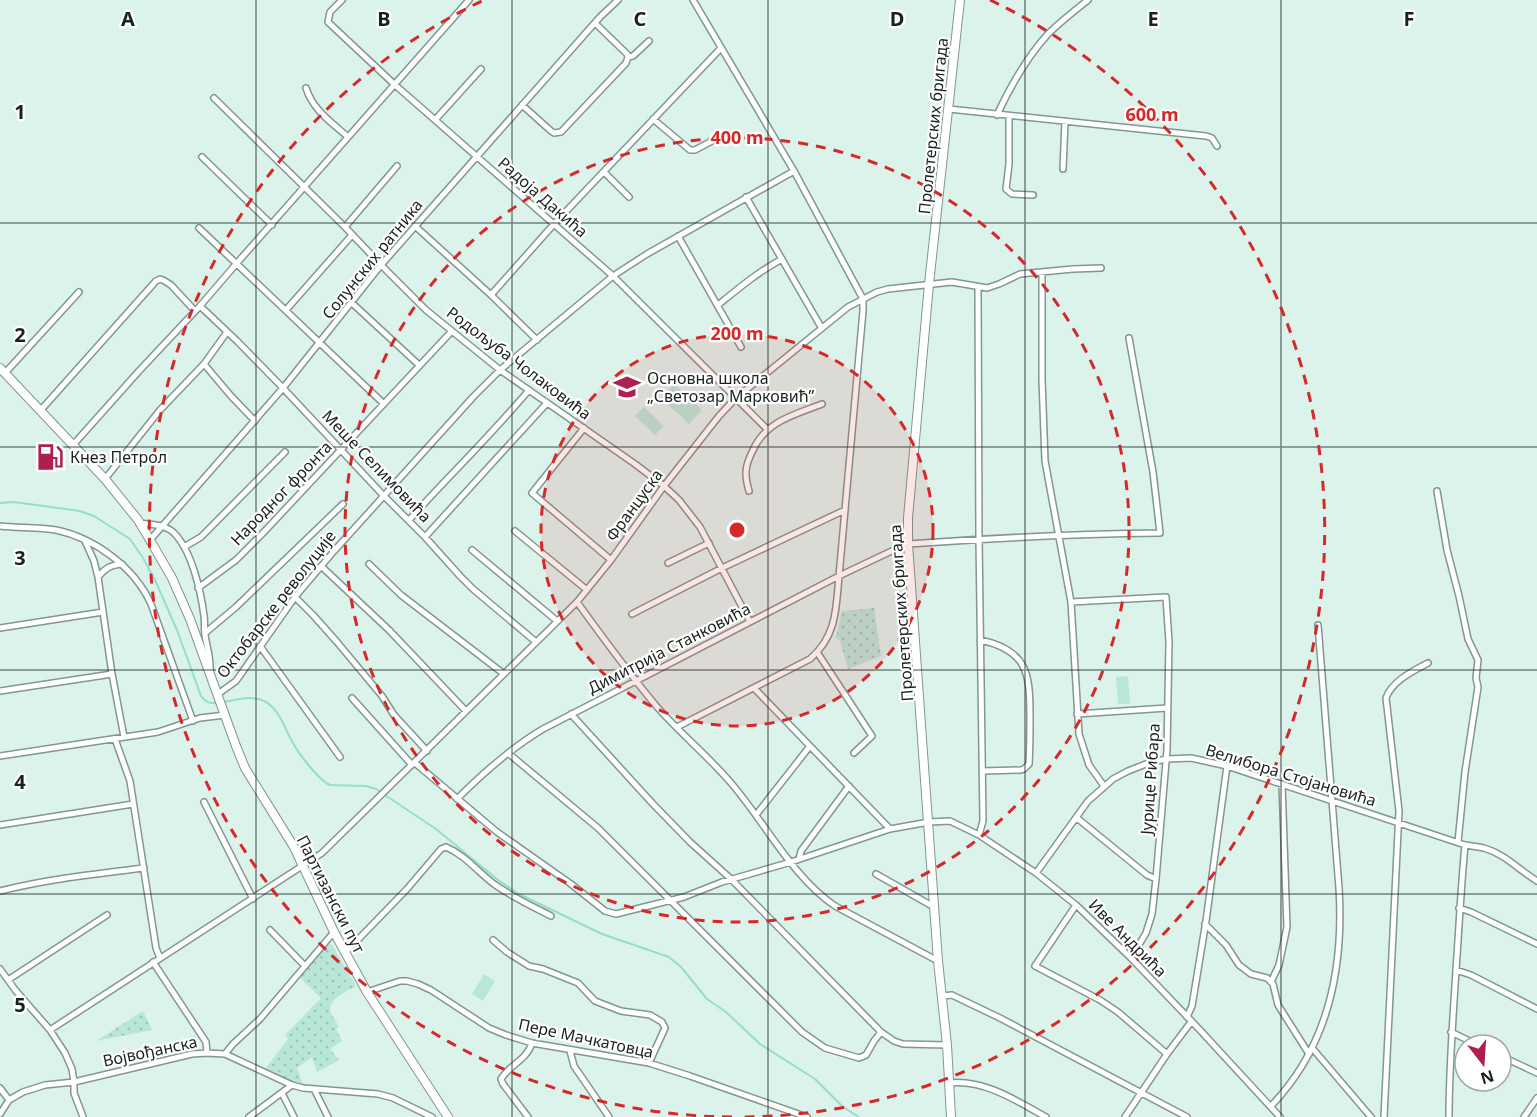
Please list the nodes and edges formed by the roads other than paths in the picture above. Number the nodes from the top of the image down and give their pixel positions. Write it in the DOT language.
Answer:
graph roads {
  1 [pos="342,0"];
  2 [pos="469,0"];
  3 [pos="618,0"];
  4 [pos="693,0"];
  5 [pos="960,0"];
  6 [pos="1088,0"];
  7 [pos="595,23"];
  8 [pos="649,41"];
  9 [pos="721,48"];
  10 [pos="628,57"];
  11 [pos="481,69"];
  12 [pos="394,84"];
  13 [pos="306,88"];
  14 [pos="214,98"];
  15 [pos="522,105"];
  16 [pos="949,109"];
  17 [pos="997,115"];
  18 [pos="1009,116"];
  19 [pos="653,119"];
  20 [pos="435,120"];
  21 [pos="1065,121"];
  22 [pos="348,137"];
  23 [pos="712,141"];
  24 [pos="1217,146"];
  25 [pos="476,156"];
  26 [pos="202,157"];
  27 [pos="397,166"];
  28 [pos="1063,169"];
  29 [pos="794,171"];
  30 [pos="604,172"];
  31 [pos="304,186"];
  32 [pos="1033,195"];
  33 [pos="629,197"];
  34 [pos="746,197"];
  35 [pos="554,224"];
  36 [pos="272,225"];
  37 [pos="416,226"];
  38 [pos="345,227"];
  39 [pos="199,228"];
  40 [pos="352,235"];
  41 [pos="678,236"];
  42 [pos="782,260"];
  43 [pos="237,263"];
  44 [pos="381,265"];
  45 [pos="1101,268"];
  46 [pos="1042,272"];
  47 [pos="613,276"];
  48 [pos="929,284"];
  49 [pos="978,287"];
  50 [pos="79,292"];
  51 [pos="491,295"];
  52 [pos="863,298"];
  53 [pos="352,303"];
  54 [pos="718,305"];
  55 [pos="198,309"];
  56 [pos="286,310"];
  57 [pos="821,327"];
  58 [pos="227,332"];
  59 [pos="451,332"];
  60 [pos="1129,338"];
  61 [pos="537,340"];
  62 [pos="321,342"];
  63 [pos="741,347"];
  64 [pos="204,364"];
  65 [pos="419,365"];
  66 [pos="2,370"];
  67 [pos="500,370"];
  68 [pos="284,388"];
  69 [pos="529,390"];
  70 [pos="736,398"];
  71 [pos="547,403"];
  72 [pos="384,404"];
  73 [pos="822,404"];
  74 [pos="40,411"];
  75 [pos="255,421"];
  76 [pos="584,428"];
  77 [pos="767,429"];
  78 [pos="73,445"];
  79 [pos="342,450"];
  80 [pos="285,452"];
  81 [pos="105,479"];
  82 [pos="664,486"];
  83 [pos="748,491"];
  84 [pos="1437,491"];
  85 [pos="383,495"];
  86 [pos="343,504"];
  87 [pos="844,510"];
  88 [pos="409,520"];
  89 [pos="139,523"];
  90 [pos="0,526"];
  91 [pos="162,526"];
  92 [pos="515,531"];
  93 [pos="1059,535"];
  94 [pos="425,537"];
  95 [pos="979,539"];
  96 [pos="150,540"];
  97 [pos="85,541"];
  98 [pos="709,543"];
  99 [pos="908,544"];
  100 [pos="184,547"];
  101 [pos="472,550"];
  102 [pos="611,560"];
  103 [pos="668,563"];
  104 [pos="122,564"];
  105 [pos="369,564"];
  106 [pos="321,566"];
  107 [pos="722,568"];
  108 [pos="839,576"];
  109 [pos="98,577"];
  110 [pos="198,588"];
  111 [pos="587,590"];
  112 [pos="295,597"];
  113 [pos="577,602"];
  114 [pos="1071,602"];
  115 [pos="104,612"];
  116 [pos="632,614"];
  117 [pos="557,621"];
  118 [pos="750,622"];
  119 [pos="1318,626"];
  120 [pos="0,628"];
  121 [pos="205,633"];
  122 [pos="980,640"];
  123 [pos="536,642"];
  124 [pos="260,646"];
  125 [pos="818,652"];
  126 [pos="1428,663"];
  127 [pos="210,673"];
  128 [pos="112,674"];
  129 [pos="504,674"];
  130 [pos="635,681"];
  131 [pos="754,688"];
  132 [pos="0,691"];
  133 [pos="219,697"];
  134 [pos="352,698"];
  135 [pos="1167,708"];
  136 [pos="466,711"];
  137 [pos="225,714"];
  138 [pos="571,714"];
  139 [pos="1077,714"];
  140 [pos="193,720"];
  141 [pos="677,727"];
  142 [pos="124,737"];
  143 [pos="115,739"];
  144 [pos="810,746"];
  145 [pos="427,751"];
  146 [pos="508,753"];
  147 [pos="854,753"];
  148 [pos="0,756"];
  149 [pos="340,757"];
  150 [pos="1167,759"];
  151 [pos="413,764"];
  152 [pos="1227,766"];
  153 [pos="982,771"];
  154 [pos="1282,784"];
  155 [pos="849,786"];
  156 [pos="1104,786"];
  157 [pos="457,799"];
  158 [pos="204,801"];
  159 [pos="1332,801"];
  160 [pos="134,804"];
  161 [pos="756,815"];
  162 [pos="1077,818"];
  163 [pos="929,822"];
  164 [pos="1399,823"];
  165 [pos="0,825"];
  166 [pos="890,829"];
  167 [pos="979,835"];
  168 [pos="1458,842"];
  169 [pos="1465,845"];
  170 [pos="799,859"];
  171 [pos="791,862"];
  172 [pos="303,865"];
  173 [pos="144,868"];
  174 [pos="1035,873"];
  175 [pos="876,874"];
  176 [pos="731,879"];
  177 [pos="1156,879"];
  178 [pos="1537,881"];
  179 [pos="0,891"];
  180 [pos="253,899"];
  181 [pos="670,900"];
  182 [pos="1076,905"];
  183 [pos="935,908"];
  184 [pos="1459,908"];
  185 [pos="107,915"];
  186 [pos="551,916"];
  187 [pos="1205,924"];
  188 [pos="270,930"];
  189 [pos="334,932"];
  190 [pos="493,940"];
  191 [pos="1537,944"];
  192 [pos="345,953"];
  193 [pos="160,958"];
  194 [pos="1131,958"];
  195 [pos="938,961"];
  196 [pos="153,962"];
  197 [pos="305,966"];
  198 [pos="0,969"];
  199 [pos="1456,970"];
  200 [pos="8,980"];
  201 [pos="1271,982"];
  202 [pos="367,992"];
  203 [pos="942,996"];
  204 [pos="1537,1009"];
  205 [pos="1189,1019"];
  206 [pos="50,1030"];
  207 [pos="881,1032"];
  208 [pos="1451,1032"];
  209 [pos="532,1043"];
  210 [pos="947,1045"];
  211 [pos="570,1051"];
  212 [pos="1311,1052"];
  213 [pos="207,1053"];
  214 [pos="225,1054"];
  215 [pos="1167,1054"];
  216 [pos="1513,1062"];
  217 [pos="649,1063"];
  218 [pos="1537,1073"];
  219 [pos="74,1082"];
  220 [pos="949,1083"];
  221 [pos="292,1084"];
  222 [pos="0,1088"];
  223 [pos="314,1089"];
  224 [pos="282,1094"];
  225 [pos="1142,1094"];
  226 [pos="1537,1098"];
  227 [pos="9,1100"];
  228 [pos="1271,1106"];
  229 [pos="0,1114"];
  230 [pos="446,1116"];
  231 [pos="83,1117"];
  232 [pos="250,1117"];
  233 [pos="294,1117"];
  234 [pos="328,1117"];
  235 [pos="432,1117"];
  236 [pos="528,1117"];
  237 [pos="609,1117"];
  238 [pos="807,1117"];
  239 [pos="951,1117"];
  240 [pos="1046,1117"];
  241 [pos="1125,1117"];
  242 [pos="1187,1117"];
  243 [pos="1280,1117"];
  244 [pos="1371,1117"];
  245 [pos="1384,1117"];
  246 [pos="1449,1117"];
  247 [pos="1524,1117"];
  1 -- 12 [label="street, Радоја Дакића"];
  2 -- 12 [label="street"];
  3 -- 7 [label="street, Солунских ратника"];
  4 -- 9 [label="street"];
  5 -- 16 [label="street, Пролетерских бригада"];
  6 -- 17 [label="street"];
  7 -- 10 [label="street"];
  7 -- 15 [label="street, Солунских ратника"];
  8 -- 10 [label="street"];
  9 -- 19 [label="street"];
  9 -- 29 [label="street"];
  10 -- 15 [label="street"];
  11 -- 20 [label="street"];
  12 -- 20 [label="street, Радоја Дакића"];
  12 -- 22 [label="street"];
  13 -- 22 [label="street"];
  14 -- 31 [label="street, Родољуба Чолаковића"];
  15 -- 25 [label="street, Солунских ратника"];
  16 -- 17 [label="street"];
  16 -- 48 [label="street, Пролетерских бригада"];
  17 -- 18 [label="street"];
  18 -- 21 [label="street"];
  18 -- 32 [label="street"];
  19 -- 23 [label="street"];
  19 -- 30 [label="street"];
  20 -- 25 [label="street, Радоја Дакића"];
  21 -- 24 [label="street"];
  21 -- 28 [label="street"];
  22 -- 31 [label="street"];
  25 -- 35 [label="street, Радоја Дакића"];
  25 -- 37 [label="street, Солунских ратника"];
  26 -- 36 [label="street"];
  27 -- 38 [label="street"];
  29 -- 34 [label="street"];
  29 -- 52 [label="street"];
  30 -- 33 [label="street"];
  30 -- 35 [label="street"];
  31 -- 36 [label="street"];
  31 -- 38 [label="street, Родољуба Чолаковића"];
  34 -- 41 [label="street"];
  34 -- 42 [label="street"];
  35 -- 47 [label="street, Радоја Дакића"];
  35 -- 51 [label="street"];
  36 -- 43 [label="street"];
  37 -- 44 [label="street, Солунских ратника"];
  37 -- 51 [label="street"];
  38 -- 40 [label="street, Родољуба Чолаковића"];
  39 -- 43 [label="street"];
  40 -- 44 [label="street, Родољуба Чолаковића"];
  40 -- 56 [label="street"];
  41 -- 47 [label="street"];
  41 -- 54 [label="street"];
  42 -- 54 [label="street"];
  42 -- 57 [label="street"];
  43 -- 55 [label="street"];
  43 -- 56 [label="street"];
  44 -- 53 [label="street, Солунских ратника"];
  44 -- 59 [label="street, Родољуба Чолаковића"];
  45 -- 46 [label="street"];
  46 -- 49 [label="street"];
  46 -- 93 [label="street"];
  47 -- 61 [label="street, Октобарске револуције"];
  47 -- 70 [label="street, Радоја Дакића"];
  48 -- 49 [label="street, Француска"];
  48 -- 52 [label="street, Француска"];
  48 -- 99 [label="street, Пролетерских бригада"];
  49 -- 95 [label="street"];
  50 -- 66 [label="street"];
  51 -- 61 [label="street"];
  52 -- 57 [label="street, Француска"];
  52 -- 87 [label="street"];
  53 -- 62 [label="street, Солунских ратника"];
  53 -- 65 [label="street"];
  54 -- 63 [label="street"];
  55 -- 58 [label="street, Меше Селимовића"];
  55 -- 74 [label="street, Меше Селимовића"];
  55 -- 78 [label="street"];
  56 -- 62 [label="street"];
  57 -- 70 [label="street, Француска"];
  58 -- 64 [label="street"];
  58 -- 68 [label="street, Меше Селимовића"];
  59 -- 65 [label="street, Народног фронта"];
  59 -- 67 [label="street, Родољуба Чолаковића"];
  60 -- 93 [label="street"];
  61 -- 67 [label="street, Октобарске револуције"];
  62 -- 68 [label="street, Солунских ратника"];
  62 -- 72 [label="street"];
  64 -- 75 [label="street"];
  64 -- 81 [label="street"];
  65 -- 72 [label="street, Народног фронта"];
  66 -- 74 [label="street, Партизански пут"];
  67 -- 69 [label="street, Родољуба Чолаковића"];
  67 -- 85 [label="street, Октобарске револуције"];
  68 -- 75 [label="street, Солунских ратника"];
  68 -- 79 [label="street, Меше Селимовића"];
  69 -- 71 [label="street, Родољуба Чолаковића"];
  69 -- 88 [label="street"];
  70 -- 77 [label="street, Радоја Дакића"];
  70 -- 82 [label="street, Француска"];
  71 -- 76 [label="street, Родољуба Чолаковића"];
  71 -- 94 [label="street"];
  72 -- 79 [label="street, Народног фронта"];
  73 -- 77 [label="street"];
  74 -- 78 [label="street, Партизански пут"];
  75 -- 91 [label="street, Солунских ратника"];
  76 -- 82 [label="street, Родољуба Чолаковића"];
  76 -- 102 [label="street"];
  77 -- 83 [label="street"];
  78 -- 81 [label="street, Партизански пут"];
  79 -- 85 [label="street, Меше Селимовића"];
  79 -- 110 [label="street, Народног фронта"];
  80 -- 100 [label="street"];
  81 -- 89 [label="street, Партизански пут"];
  82 -- 98 [label="street, Родољуба Чолаковића"];
  82 -- 102 [label="street, Француска"];
  84 -- 168 [label="street"];
  85 -- 88 [label="street, Меше Селимовића"];
  85 -- 106 [label="street, Октобарске револуције"];
  86 -- 121 [label="street"];
  87 -- 107 [label="street"];
  87 -- 108 [label="street"];
  88 -- 94 [label="street, Меше Селимовића"];
  89 -- 91 [label="street"];
  89 -- 96 [label="street, Партизански пут"];
  90 -- 97 [label="street"];
  91 -- 96 [label="street, Солунских ратника"];
  91 -- 100 [label="street, Партизански пут"];
  92 -- 111 [label="street"];
  93 -- 95 [label="street"];
  93 -- 114 [label="street"];
  94 -- 123 [label="street, Меше Селимовића"];
  95 -- 99 [label="street"];
  95 -- 122 [label="street"];
  96 -- 127 [label="street, Партизански пут"];
  97 -- 104 [label="street"];
  97 -- 109 [label="street"];
  98 -- 103 [label="street"];
  98 -- 107 [label="street, Родољуба Чолаковића"];
  99 -- 108 [label="street, Димитрија Станковића"];
  99 -- 163 [label="street, Пролетерских бригада"];
  100 -- 110 [label="street, Партизански пут"];
  101 -- 117 [label="street"];
  102 -- 111 [label="street, Француска"];
  104 -- 109 [label="street"];
  104 -- 140 [label="street"];
  105 -- 129 [label="street"];
  106 -- 112 [label="street, Октобарске револуције"];
  106 -- 136 [label="street"];
  107 -- 116 [label="street"];
  107 -- 118 [label="street, Родољуба Чолаковића"];
  108 -- 118 [label="street, Димитрија Станковића"];
  108 -- 125 [label="street"];
  109 -- 115 [label="street"];
  110 -- 121 [label="street, Партизански пут"];
  111 -- 113 [label="street, Француска"];
  112 -- 124 [label="street, Октобарске револуције"];
  112 -- 145 [label="street"];
  113 -- 117 [label="street, Француска"];
  113 -- 130 [label="street"];
  114 -- 135 [label="street, Јурице Рибара"];
  114 -- 139 [label="street"];
  115 -- 120 [label="street"];
  115 -- 128 [label="street"];
  117 -- 123 [label="street, Француска"];
  118 -- 130 [label="street, Димитрија Станковића"];
  119 -- 159 [label="street"];
  121 -- 127 [label="street, Партизански пут"];
  122 -- 153 [label="street"];
  122 -- 153 [label="street"];
  123 -- 129 [label="street, Француска"];
  124 -- 133 [label="street, Октобарске револуције"];
  124 -- 149 [label="street"];
  125 -- 131 [label="street"];
  125 -- 147 [label="street"];
  126 -- 164 [label="street"];
  127 -- 133 [label="street, Партизански пут"];
  128 -- 132 [label="street"];
  128 -- 142 [label="street"];
  129 -- 136 [label="street, Француска"];
  130 -- 138 [label="street, Димитрија Станковића"];
  130 -- 141 [label="street"];
  131 -- 141 [label="street"];
  131 -- 144 [label="street"];
  133 -- 137 [label="street, Партизански пут"];
  134 -- 151 [label="street"];
  135 -- 139 [label="street"];
  135 -- 150 [label="street, Јурице Рибара"];
  136 -- 145 [label="street, Француска"];
  137 -- 140 [label="street"];
  137 -- 172 [label="street, Партизански пут"];
  138 -- 146 [label="street, Димитрија Станковића"];
  138 -- 176 [label="street"];
  139 -- 156 [label="street"];
  140 -- 142 [label="street"];
  141 -- 161 [label="street"];
  142 -- 143 [label="street"];
  143 -- 148 [label="street"];
  143 -- 160 [label="street"];
  144 -- 155 [label="street"];
  144 -- 161 [label="street"];
  145 -- 151 [label="street, Француска"];
  146 -- 157 [label="street, Димитрија Станковића"];
  146 -- 181 [label="street"];
  150 -- 152 [label="street, Велибора Стојановића"];
  150 -- 156 [label="street, Велибора Стојановића"];
  150 -- 177 [label="street, Јурице Рибара"];
  151 -- 157 [label="street"];
  151 -- 172 [label="street, Француска"];
  152 -- 154 [label="street, Велибора Стојановића"];
  152 -- 187 [label="street"];
  153 -- 167 [label="street"];
  154 -- 159 [label="street, Велибора Стојановића"];
  154 -- 201 [label="street"];
  155 -- 166 [label="street"];
  155 -- 170 [label="street"];
  156 -- 162 [label="street, Велибора Стојановића"];
  157 -- 181 [label="street, Иве Андрића"];
  158 -- 180 [label="street"];
  159 -- 164 [label="street, Велибора Стојановића"];
  159 -- 212 [label="street"];
  160 -- 165 [label="street"];
  160 -- 173 [label="street"];
  161 -- 171 [label="street"];
  162 -- 174 [label="street, Велибора Стојановића"];
  162 -- 177 [label="street"];
  163 -- 166 [label="street, Иве Андрића"];
  163 -- 167 [label="street, Иве Андрића"];
  163 -- 183 [label="street, Пролетерских бригада"];
  164 -- 168 [label="street, Велибора Стојановића"];
  164 -- 245 [label="street"];
  166 -- 170 [label="street, Иве Андрића"];
  167 -- 174 [label="street, Иве Андрића"];
  168 -- 169 [label="street, Велибора Стојановића"];
  169 -- 178 [label="street, Велибора Стојановића"];
  169 -- 184 [label="street"];
  170 -- 171 [label="street, Иве Андрића"];
  171 -- 176 [label="street, Иве Андрића"];
  171 -- 195 [label="street"];
  172 -- 180 [label="street"];
  172 -- 189 [label="street, Партизански пут"];
  173 -- 179 [label="street"];
  173 -- 193 [label="street"];
  174 -- 182 [label="street, Иве Андрића"];
  175 -- 183 [label="street"];
  176 -- 181 [label="street, Иве Андрића"];
  176 -- 207 [label="street"];
  177 -- 194 [label="street, Јурице Рибара"];
  180 -- 193 [label="street"];
  181 -- 207 [label="street"];
  182 -- 194 [label="street, Иве Андрића"];
  182 -- 215 [label="street"];
  183 -- 195 [label="street, Пролетерских бригада"];
  184 -- 191 [label="street"];
  184 -- 199 [label="street"];
  185 -- 200 [label="street"];
  186 -- 192 [label="street"];
  187 -- 201 [label="street"];
  187 -- 205 [label="street"];
  188 -- 197 [label="street"];
  189 -- 192 [label="street, Партизански пут"];
  189 -- 197 [label="street"];
  190 -- 217 [label="street"];
  192 -- 202 [label="street, Партизански пут"];
  193 -- 196 [label="street"];
  194 -- 205 [label="street, Иве Андрића"];
  195 -- 203 [label="street, Пролетерских бригада"];
  196 -- 206 [label="street"];
  196 -- 213 [label="street"];
  197 -- 214 [label="street"];
  198 -- 200 [label="street"];
  199 -- 204 [label="street"];
  199 -- 208 [label="street"];
  200 -- 206 [label="street"];
  201 -- 212 [label="street"];
  202 -- 209 [label="street, Пере Мачкатовца"];
  202 -- 230 [label="street, Партизански пут"];
  203 -- 210 [label="street, Пролетерских бригада"];
  203 -- 225 [label="street"];
  205 -- 215 [label="street"];
  205 -- 228 [label="street, Иве Андрића"];
  206 -- 219 [label="street"];
  207 -- 210 [label="street"];
  208 -- 246 [label="street"];
  209 -- 211 [label="street, Пере Мачкатовца"];
  209 -- 236 [label="street"];
  210 -- 220 [label="street, Пролетерских бригада"];
  211 -- 217 [label="street, Пере Мачкатовца"];
  211 -- 237 [label="street"];
  212 -- 228 [label="street"];
  212 -- 244 [label="street"];
  213 -- 214 [label="street, Војвођанска"];
  213 -- 219 [label="street, Војвођанска"];
  214 -- 221 [label="street"];
  215 -- 225 [label="street"];
  216 -- 218 [label="street"];
  217 -- 238 [label="street, Пере Мачкатовца"];
  219 -- 227 [label="street, Војвођанска"];
  219 -- 231 [label="street"];
  220 -- 239 [label="street, Пролетерских бригада"];
  220 -- 240 [label="street"];
  221 -- 223 [label="street"];
  221 -- 224 [label="street"];
  222 -- 227 [label="street"];
  223 -- 234 [label="street"];
  223 -- 235 [label="street"];
  224 -- 232 [label="street"];
  224 -- 233 [label="street"];
  225 -- 241 [label="street"];
  225 -- 242 [label="street"];
  226 -- 247 [label="street"];
  227 -- 229 [label="street"];
  228 -- 243 [label="street, Иве Андрића"];
}
